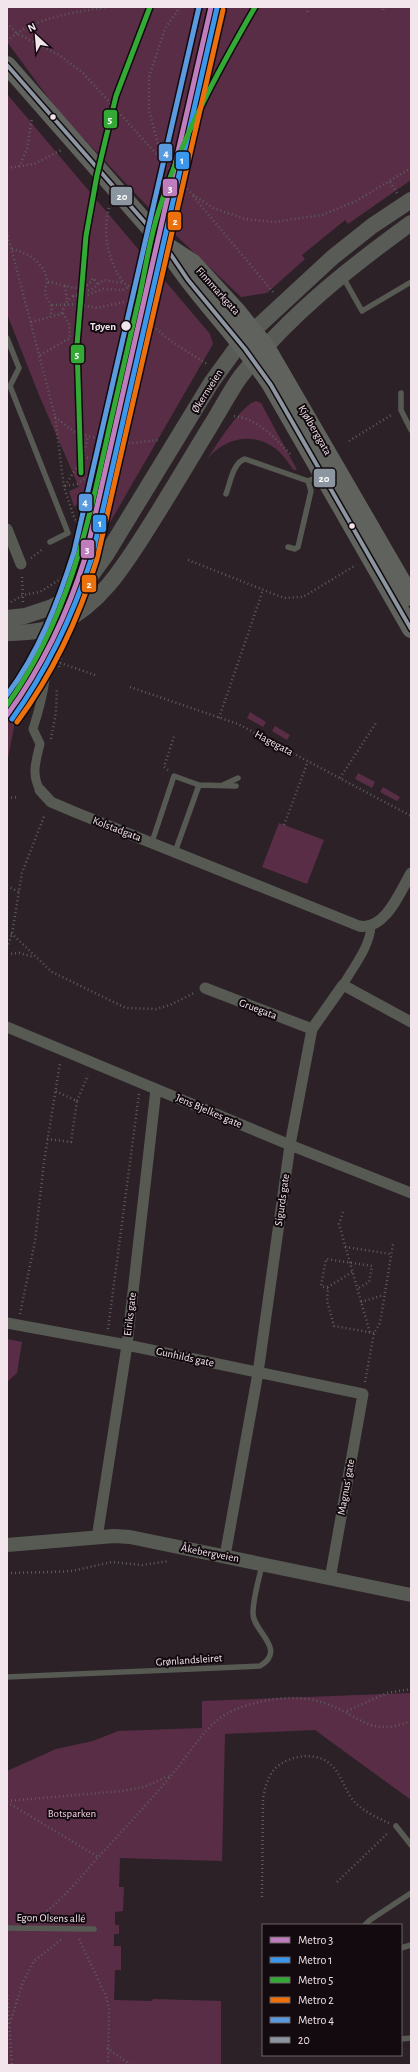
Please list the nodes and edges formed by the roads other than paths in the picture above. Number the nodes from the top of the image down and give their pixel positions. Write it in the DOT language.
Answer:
graph roads {
  1 [pos="7,66"];
  2 [pos="404,197"];
  3 [pos="411,223"];
  4 [pos="163,243"];
  5 [pos="342,276"];
  6 [pos="411,282"];
  7 [pos="253,330"];
  8 [pos="7,338"];
  9 [pos="240,343"];
  10 [pos="260,354"];
  11 [pos="400,393"];
  12 [pos="411,430"];
  13 [pos="316,478"];
  14 [pos="226,494"];
  15 [pos="7,529"];
  16 [pos="50,542"];
  17 [pos="288,547"];
  18 [pos="21,564"];
  19 [pos="411,597"];
  20 [pos="40,612"];
  21 [pos="7,618"];
  22 [pos="411,629"];
  23 [pos="44,630"];
  24 [pos="7,633"];
  25 [pos="238,778"];
  26 [pos="199,785"];
  27 [pos="221,786"];
  28 [pos="236,786"];
  29 [pos="40,790"];
  30 [pos="152,842"];
  31 [pos="175,852"];
  32 [pos="411,873"];
  33 [pos="371,926"];
  34 [pos="343,985"];
  35 [pos="205,988"];
  36 [pos="411,1022"];
  37 [pos="7,1027"];
  38 [pos="312,1029"];
  39 [pos="156,1089"];
  40 [pos="290,1145"];
  41 [pos="411,1193"];
  42 [pos="12,1324"];
  43 [pos="127,1344"];
  44 [pos="258,1373"];
  45 [pos="363,1394"];
  46 [pos="97,1538"];
  47 [pos="7,1545"];
  48 [pos="225,1556"];
  49 [pos="262,1564"];
  50 [pos="330,1579"];
  51 [pos="411,1595"];
  52 [pos="7,1677"];
  53 [pos="396,1826"];
  54 [pos="411,1845"];
  55 [pos="411,1894"];
  56 [pos="366,1924"];
  57 [pos="7,1928"];
  58 [pos="94,1929"];
  1 -- 4 [label="main road, Finnmarkgata"];
  2 -- 7 [label="main road, Økernveien"];
  3 -- 5 [label="main road, Økernveien"];
  4 -- 7 [label="main road, Finnmarkgata"];
  4 -- 9 [label="main road, Finnmarkgata"];
  5 -- 6 [label="lane"];
  5 -- 10 [label="main road, Økernveien"];
  7 -- 9 [label="main road, Økernveien"];
  7 -- 10 [label="main road, Finnmarkgata"];
  8 -- 16 [label="lane"];
  9 -- 10 [label="main road, Finnmarkgata"];
  9 -- 20 [label="main road, Økernveien"];
  10 -- 13 [label="main road, Kjølberggata"];
  10 -- 19 [label="main road, Kjølberggata"];
  10 -- 23 [label="main road, Økernveien"];
  11 -- 12 [label="lane"];
  13 -- 14 [label="lane"];
  13 -- 17 [label="lane"];
  13 -- 22 [label="main road, Kjølberggata"];
  15 -- 18 [label="street"];
  20 -- 21 [label="main road"];
  20 -- 23 [label="street, Kolstadgata"];
  23 -- 24 [label="main road"];
  23 -- 29 [label="street, Kolstadgata"];
  25 -- 27 [label="lane"];
  26 -- 27 [label="lane"];
  26 -- 30 [label="lane"];
  26 -- 31 [label="lane"];
  27 -- 28 [label="lane"];
  29 -- 30 [label="street, Kolstadgata"];
  30 -- 31 [label="street, Kolstadgata"];
  31 -- 33 [label="street, Kolstadgata"];
  32 -- 33 [label="street"];
  33 -- 34 [label="street, Sigurds gate"];
  34 -- 36 [label="street"];
  34 -- 38 [label="street, Sigurds gate"];
  35 -- 38 [label="street, Gruegata"];
  37 -- 39 [label="street, Jens Bjelkes gate"];
  38 -- 40 [label="street, Sigurds gate"];
  39 -- 40 [label="street, Jens Bjelkes gate"];
  39 -- 43 [label="street, Eiriks gate"];
  40 -- 41 [label="street, Jens Bjelkes gate"];
  40 -- 44 [label="street, Sigurds gate"];
  42 -- 43 [label="street, Gunhilds gate"];
  43 -- 44 [label="street, Gunhilds gate"];
  43 -- 46 [label="street, Eiriks gate"];
  44 -- 45 [label="street, Gunhilds gate"];
  44 -- 48 [label="street, Sigurds gate"];
  45 -- 50 [label="street, Magnus’ gate"];
  46 -- 47 [label="street, Åkebergveien"];
  46 -- 48 [label="street, Åkebergveien"];
  48 -- 49 [label="street, Åkebergveien"];
  49 -- 50 [label="street, Åkebergveien"];
  49 -- 52 [label="lane, Grønlandsleiret"];
  50 -- 51 [label="street, Åkebergveien"];
  53 -- 54 [label="lane"];
  55 -- 56 [label="lane"];
  57 -- 58 [label="lane, Egon Olsens allé"];
}
